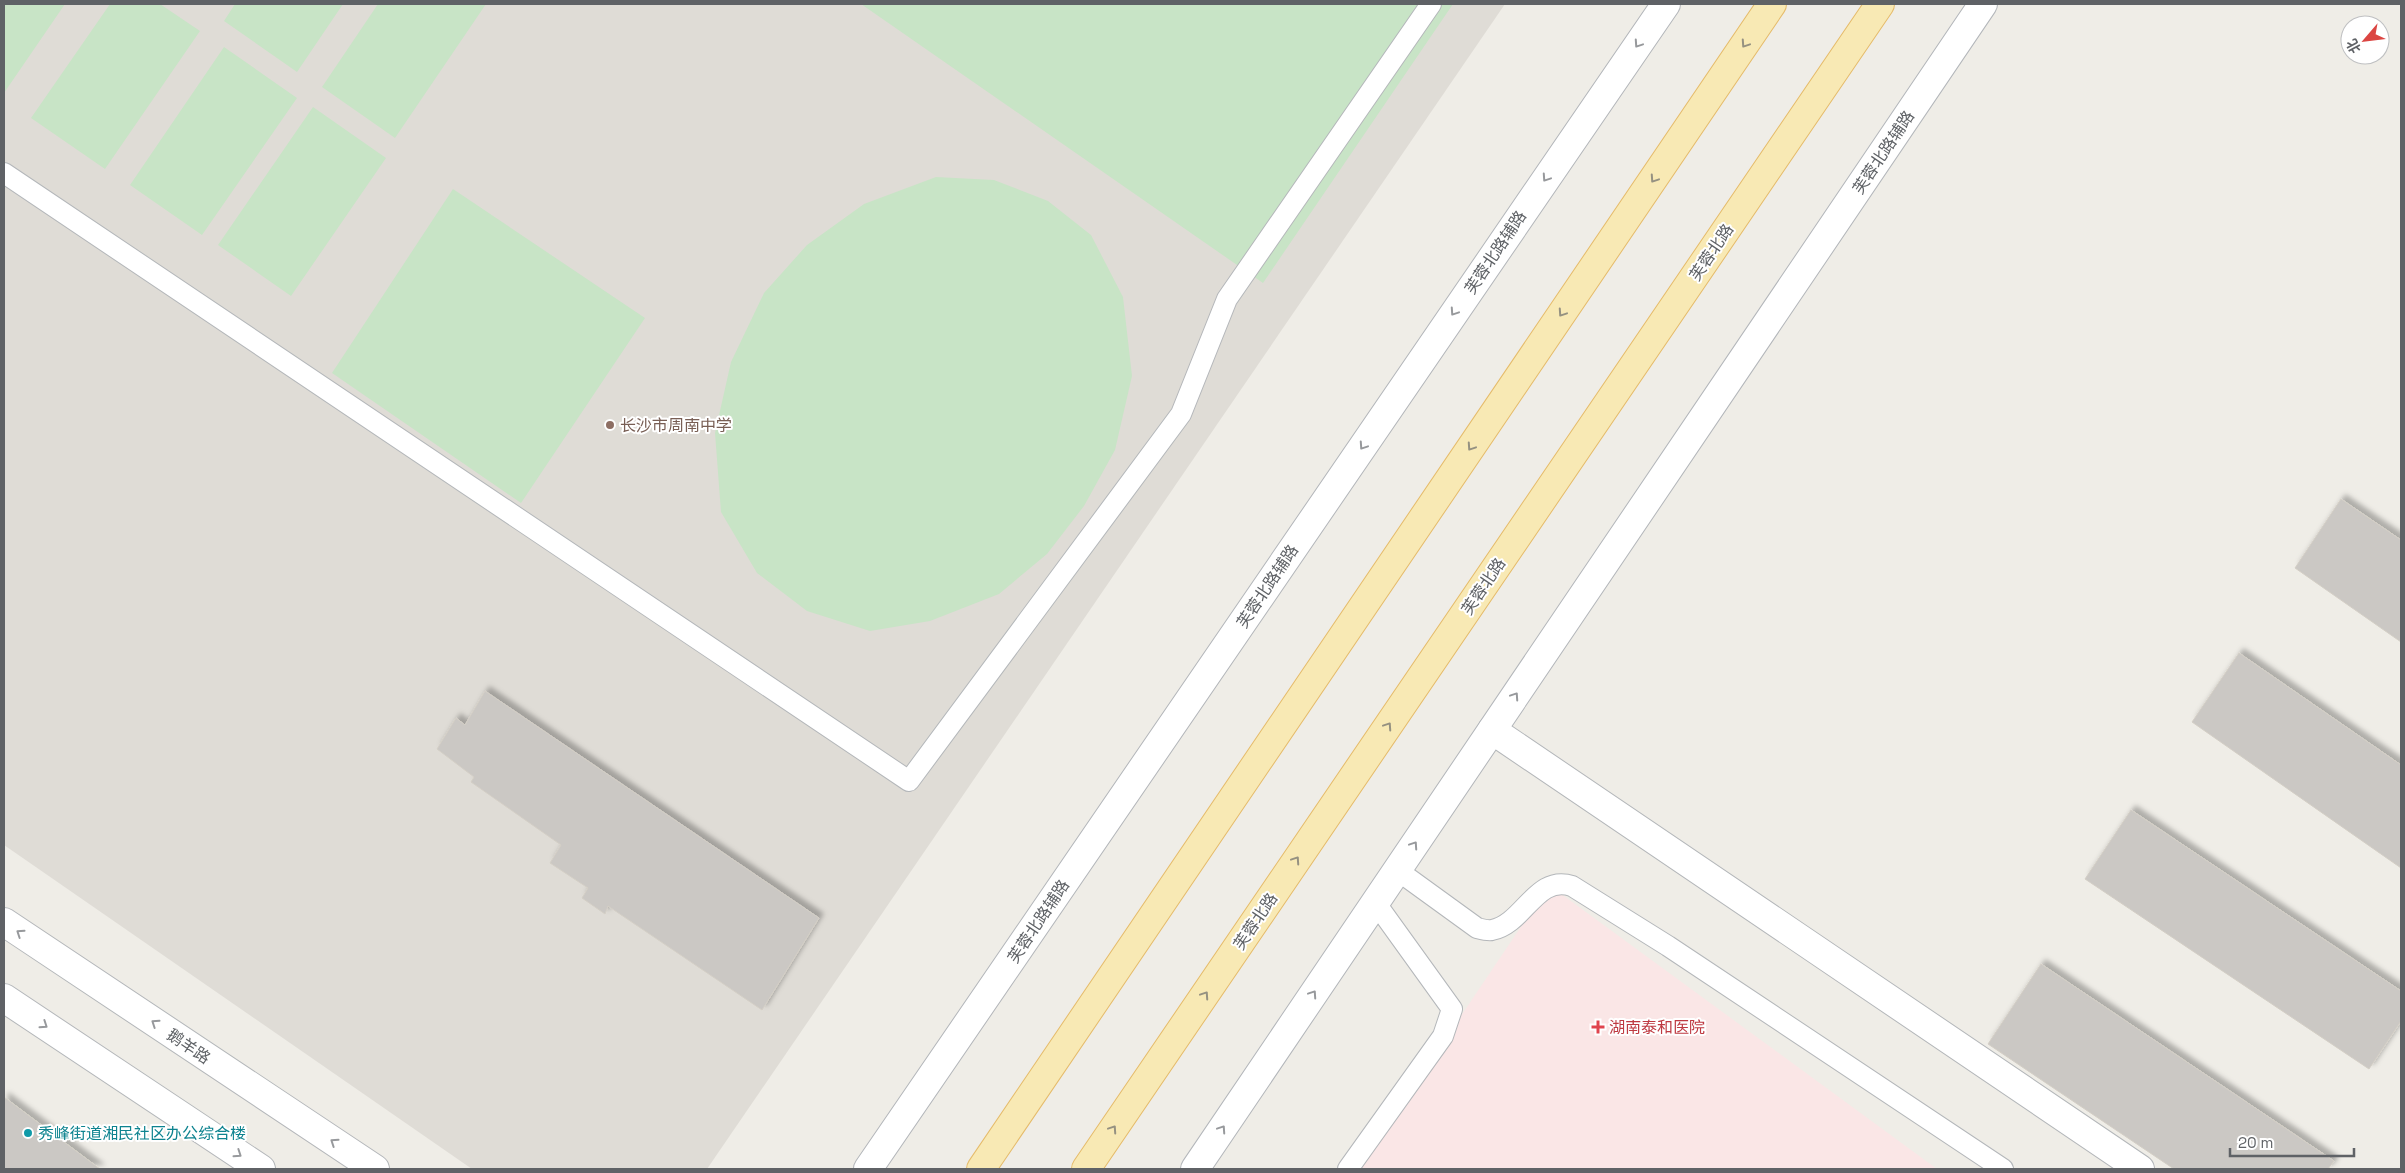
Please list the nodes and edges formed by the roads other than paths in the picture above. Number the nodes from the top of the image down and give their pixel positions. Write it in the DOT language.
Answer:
graph roads {
  1 [pos="1431,4"];
  2 [pos="1666,4"];
  3 [pos="1772,4"];
  4 [pos="1880,4"];
  5 [pos="1983,4"];
  6 [pos="4,173"];
  7 [pos="1492,730"];
  8 [pos="1397,870"];
  9 [pos="1375,902"];
  10 [pos="4,922"];
  11 [pos="4,998"];
  12 [pos="261,1169"];
  13 [pos="374,1169"];
  14 [pos="868,1169"];
  15 [pos="981,1169"];
  16 [pos="1086,1169"];
  17 [pos="1195,1169"];
  18 [pos="1348,1169"];
  19 [pos="2003,1169"];
  20 [pos="2140,1169"];
  1 -- 6 [label="lane"];
  2 -- 14 [label="main road, 芙蓉北路辅路, one-way"];
  3 -- 15 [label="main road, one-way"];
  16 -- 4 [label="main road, 芙蓉北路, one-way"];
  7 -- 5 [label="main road, 芙蓉北路辅路, one-way"];
  8 -- 7 [label="main road, 芙蓉北路辅路, one-way"];
  7 -- 20 [label="main road"];
  8 -- 9 [label="main road, 芙蓉北路辅路"];
  8 -- 19 [label="lane"];
  17 -- 9 [label="main road, 芙蓉北路辅路, one-way"];
  9 -- 18 [label="lane"];
  13 -- 10 [label="main road, 鹅羊路, one-way"];
  11 -- 12 [label="main road, one-way"];
}
